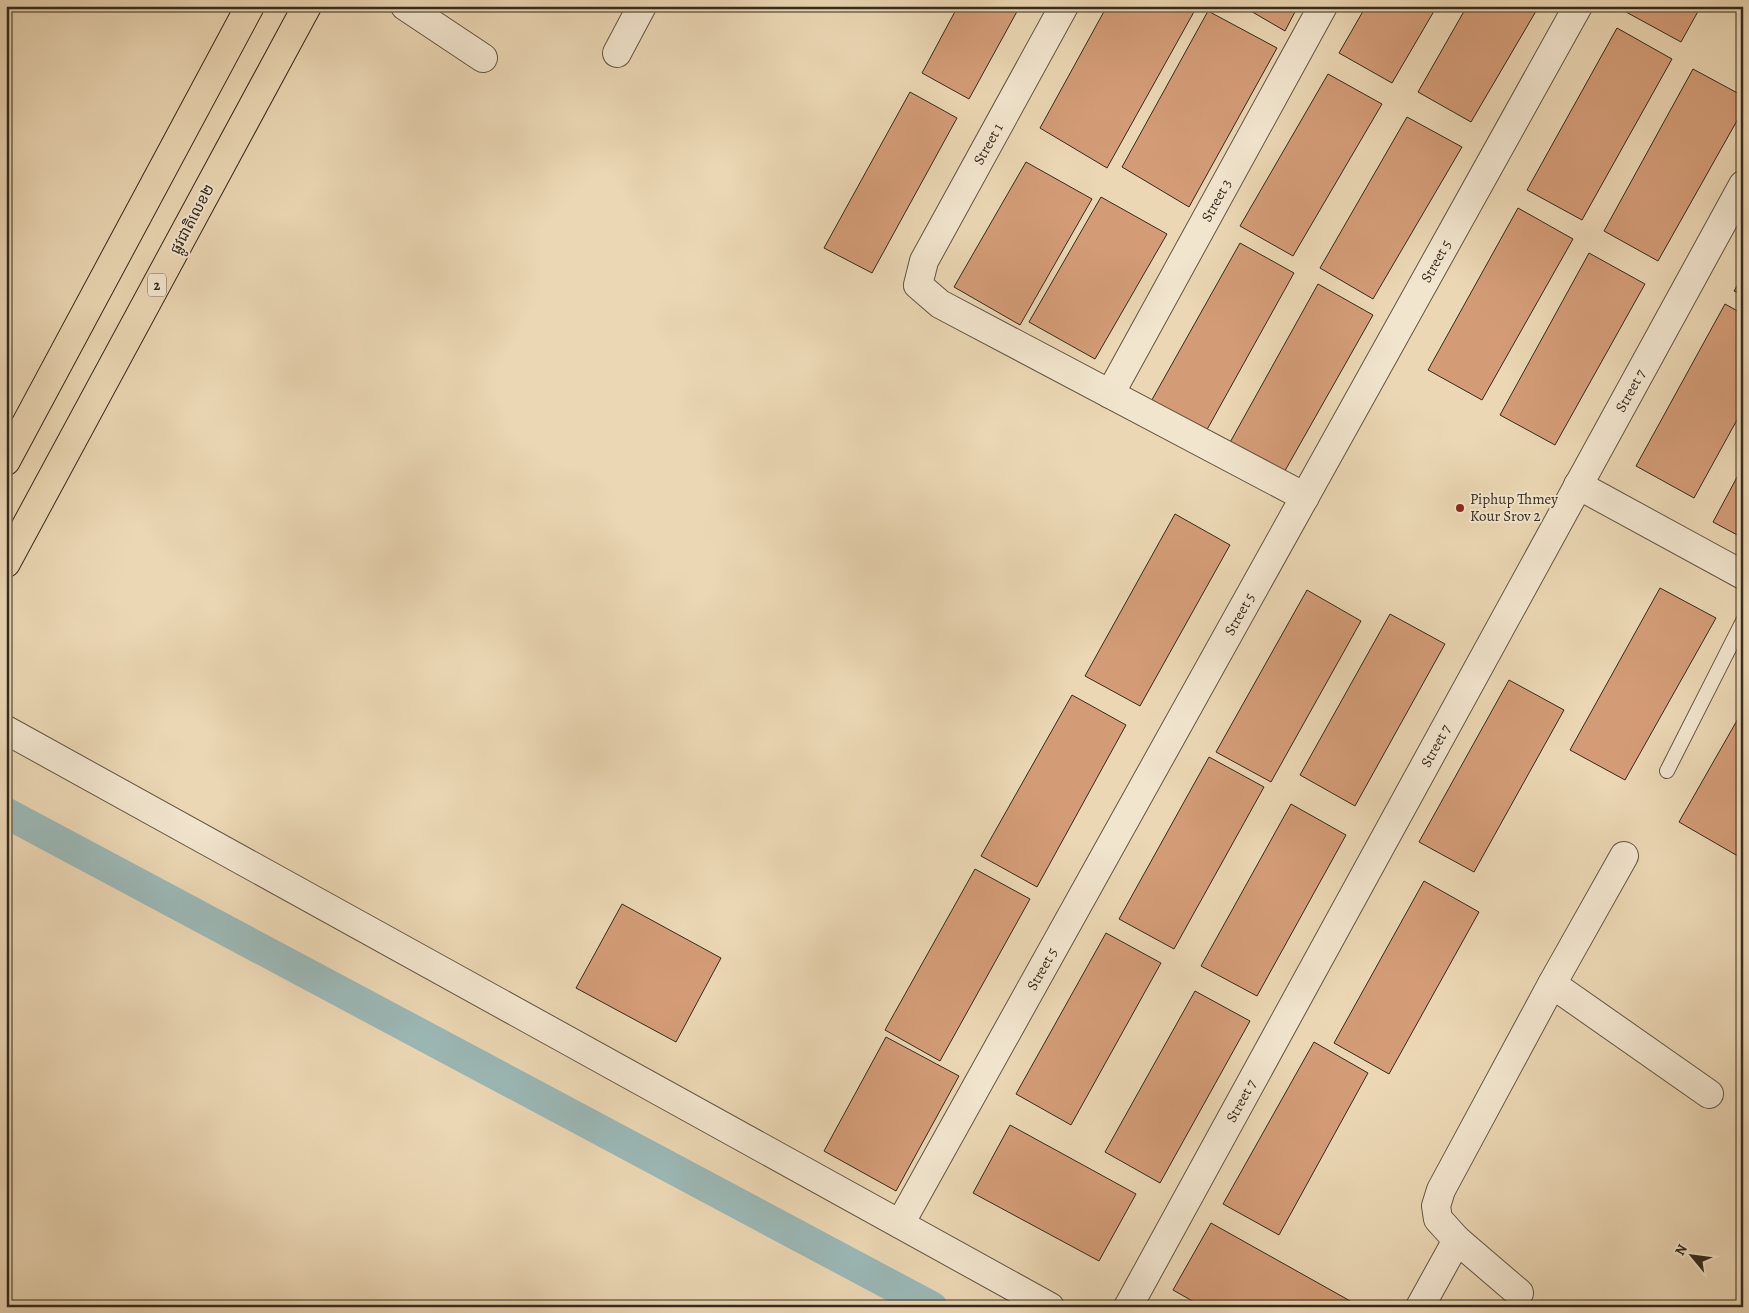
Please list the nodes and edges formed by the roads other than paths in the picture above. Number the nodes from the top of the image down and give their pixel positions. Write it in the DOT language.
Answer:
graph roads {
  1 [pos="250,6"];
  2 [pos="307,6"];
  3 [pos="405,6"];
  4 [pos="642,6"];
  5 [pos="1064,6"];
  6 [pos="1323,6"];
  7 [pos="1578,6"];
  8 [pos="617,53"];
  9 [pos="483,58"];
  10 [pos="1743,185"];
  11 [pos="1110,394"];
  12 [pos="6,461"];
  13 [pos="1578,485"];
  14 [pos="1305,497"];
  15 [pos="6,563"];
  16 [pos="1743,576"];
  17 [pos="1743,622"];
  18 [pos="6,730"];
  19 [pos="1667,771"];
  20 [pos="1624,856"];
  21 [pos="1552,984"];
  22 [pos="1709,1094"];
  23 [pos="900,1224"];
  24 [pos="1457,1240"];
  25 [pos="1519,1293"];
  26 [pos="1050,1307"];
  27 [pos="1128,1307"];
  28 [pos="1420,1307"];
  1 -- 12 [label="highway"];
  2 -- 15 [label="highway, ផ្លូវជាតិលេខ២ / 2"];
  3 -- 9 [label="street"];
  4 -- 8 [label="street"];
  5 -- 11 [label="street, Street 1"];
  6 -- 11 [label="street, Street 3"];
  7 -- 14 [label="street, Street 5"];
  10 -- 13 [label="street, Street 7"];
  11 -- 14 [label="street"];
  13 -- 16 [label="street"];
  13 -- 27 [label="street, Street 7"];
  14 -- 23 [label="street, Street 5"];
  17 -- 19 [label="lane"];
  18 -- 23 [label="street"];
  20 -- 21 [label="street"];
  21 -- 22 [label="street"];
  21 -- 24 [label="street"];
  23 -- 26 [label="street"];
  24 -- 25 [label="street"];
  24 -- 28 [label="street"];
}
